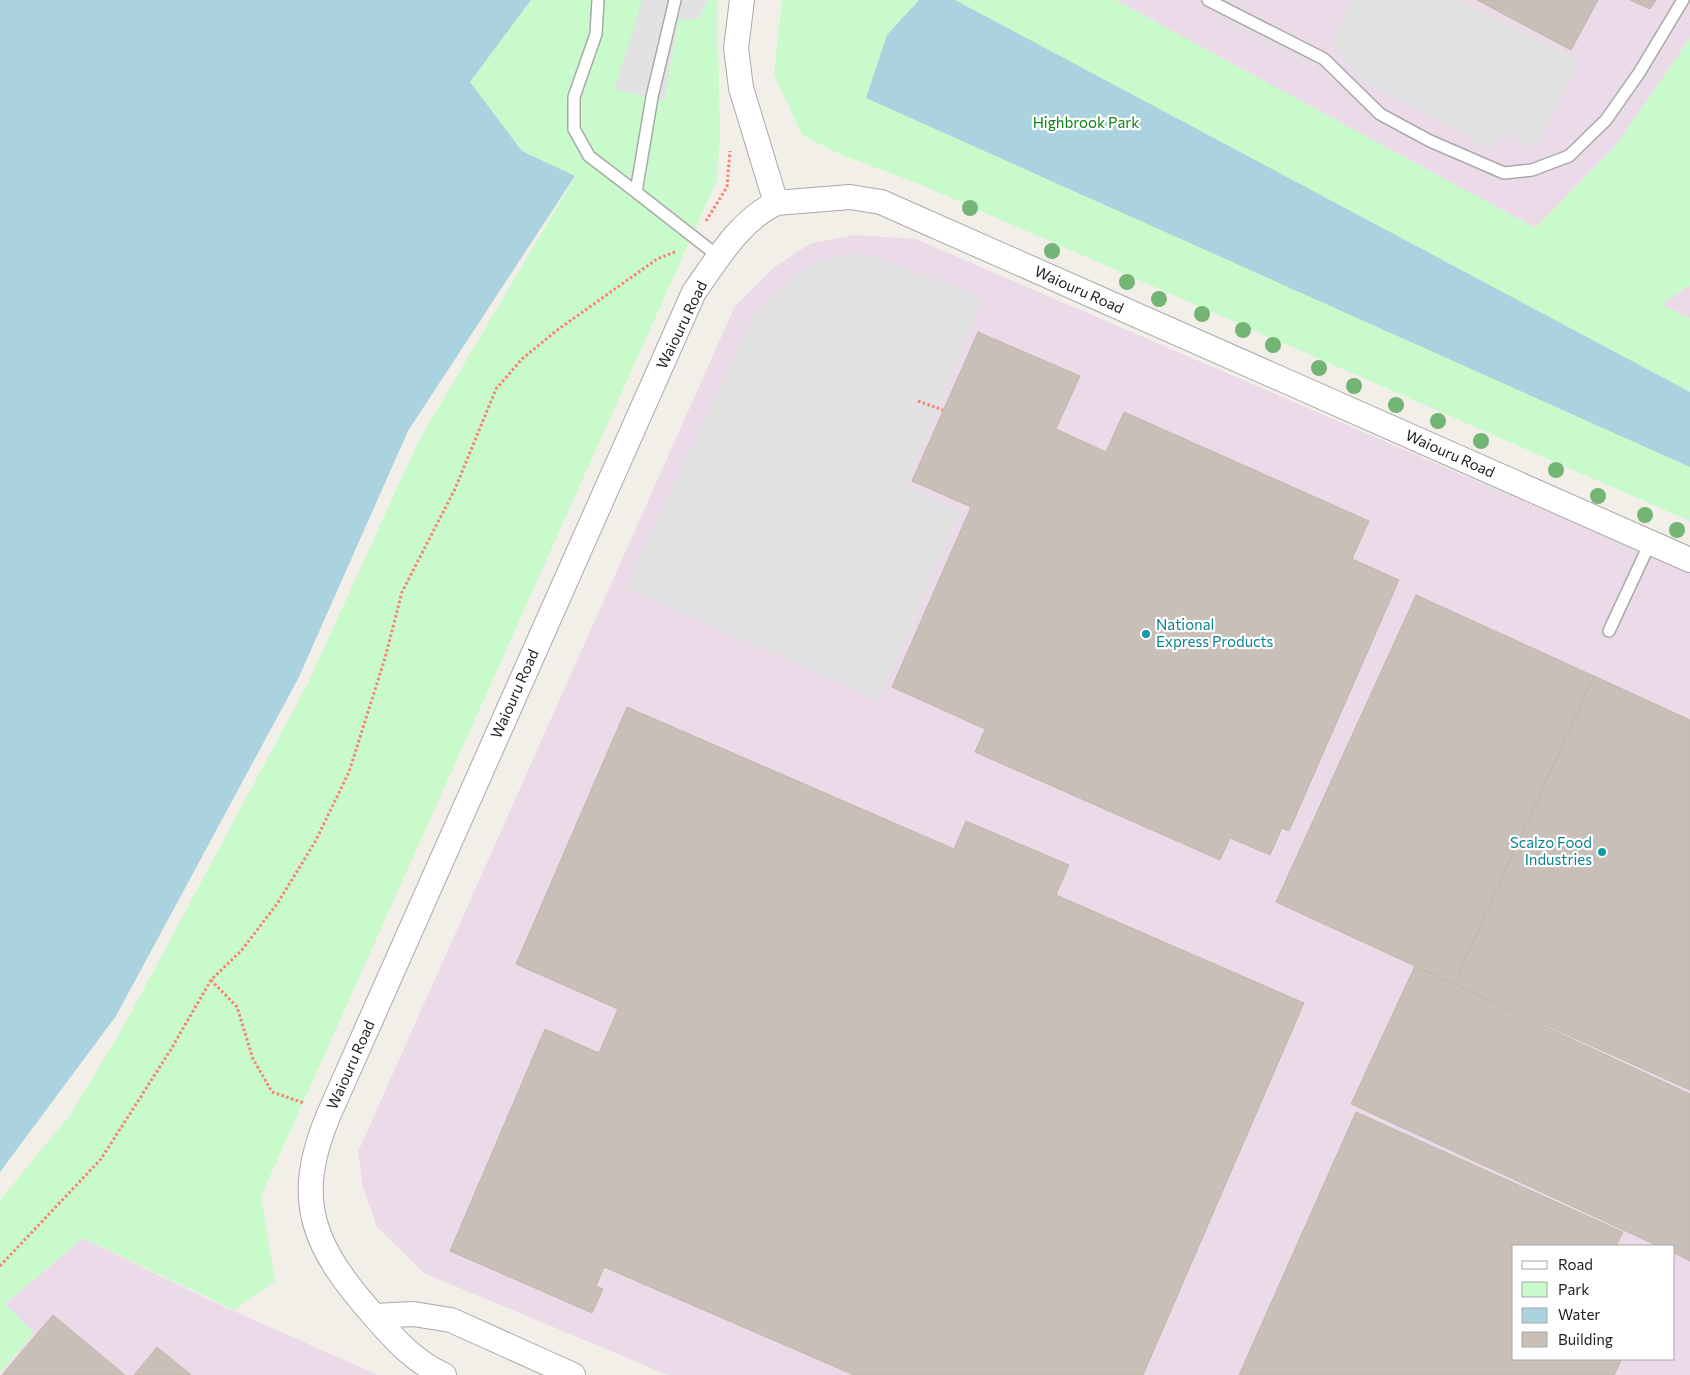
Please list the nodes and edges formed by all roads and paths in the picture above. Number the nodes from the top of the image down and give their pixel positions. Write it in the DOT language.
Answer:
graph roads {
  1 [pos="598,0"];
  2 [pos="675,0"];
  3 [pos="742,0"];
  4 [pos="1208,0"];
  5 [pos="1683,0"];
  6 [pos="730,150"];
  7 [pos="636,192"];
  8 [pos="776,203"];
  9 [pos="695,239"];
  10 [pos="718,256"];
  11 [pos="918,401"];
  12 [pos="943,410"];
  13 [pos="1650,542"];
  14 [pos="1690,560"];
  15 [pos="1609,631"];
  16 [pos="211,980"];
  17 [pos="312,1106"];
  18 [pos="0,1266"];
  19 [pos="374,1316"];
  20 [pos="444,1375"];
  21 [pos="574,1375"];
  1 -- 7 [label="lane"];
  2 -- 7 [label="lane"];
  3 -- 8 [label="street"];
  4 -- 5 [label="lane"];
  6 -- 9 [label="path"];
  7 -- 9 [label="lane"];
  8 -- 10 [label="street, Waiouru Road"];
  8 -- 13 [label="street, Waiouru Road"];
  9 -- 10 [label="lane"];
  9 -- 16 [label="path"];
  10 -- 19 [label="street, Waiouru Road"];
  11 -- 12 [label="path"];
  13 -- 14 [label="street, Waiouru Road"];
  13 -- 15 [label="lane"];
  16 -- 17 [label="path"];
  16 -- 18 [label="path"];
  19 -- 20 [label="street, Waiouru Road"];
  19 -- 21 [label="street"];
}
